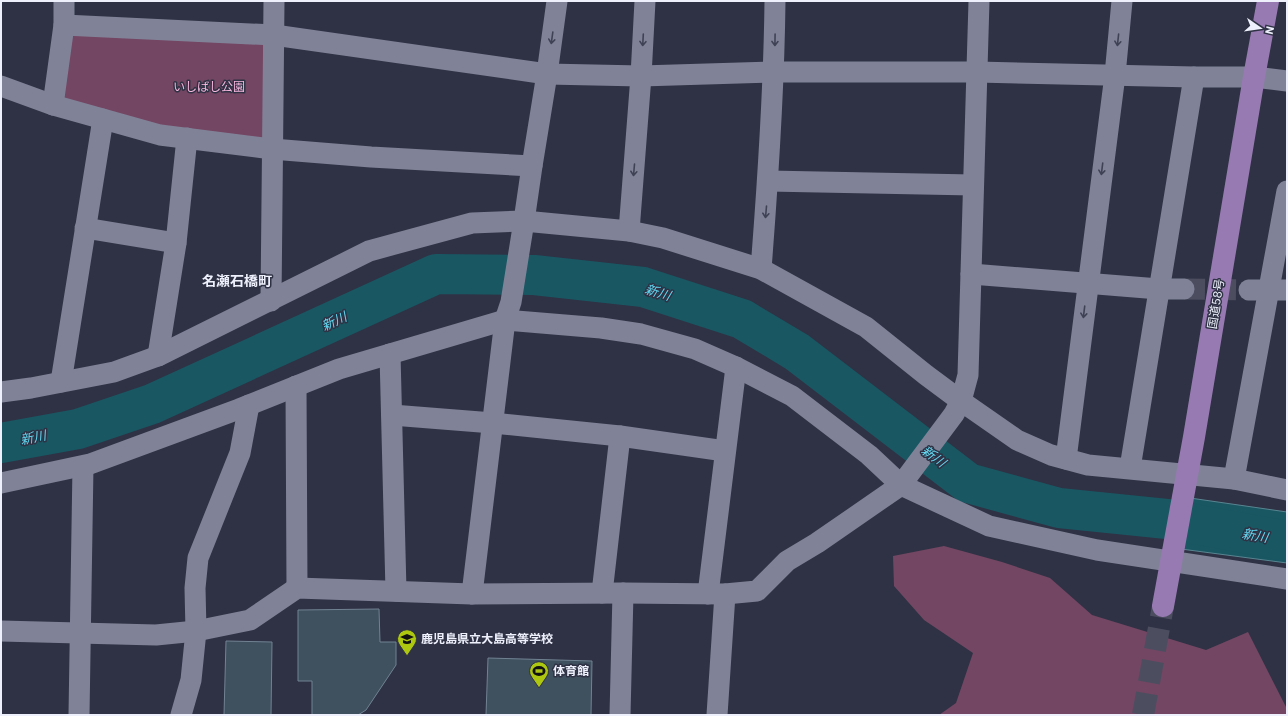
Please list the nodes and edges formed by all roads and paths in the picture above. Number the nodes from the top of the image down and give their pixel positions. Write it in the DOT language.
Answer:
graph roads {
  1 [pos="64,1"];
  2 [pos="274,1"];
  3 [pos="557,1"];
  4 [pos="645,1"];
  5 [pos="775,1"];
  6 [pos="979,1"];
  7 [pos="1122,1"];
  8 [pos="1268,1"];
  9 [pos="64,25"];
  10 [pos="274,35"];
  11 [pos="774,72"];
  12 [pos="977,72"];
  13 [pos="547,74"];
  14 [pos="1115,75"];
  15 [pos="642,76"];
  16 [pos="1194,77"];
  17 [pos="1254,77"];
  18 [pos="1287,81"];
  19 [pos="1,86"];
  20 [pos="54,105"];
  21 [pos="103,119"];
  22 [pos="186,138"];
  23 [pos="272,149"];
  24 [pos="532,166"];
  25 [pos="768,181"];
  26 [pos="973,185"];
  27 [pos="1287,191"];
  28 [pos="85,228"];
  29 [pos="523,229"];
  30 [pos="629,231"];
  31 [pos="176,243"];
  32 [pos="761,269"];
  33 [pos="970,274"];
  34 [pos="1088,284"];
  35 [pos="1160,289"];
  36 [pos="1184,289"];
  37 [pos="1249,290"];
  38 [pos="1278,290"];
  39 [pos="271,301"];
  40 [pos="508,311"];
  41 [pos="390,354"];
  42 [pos="158,356"];
  43 [pos="736,367"];
  44 [pos="61,382"];
  45 [pos="296,386"];
  46 [pos="1,392"];
  47 [pos="249,405"];
  48 [pos="958,408"];
  49 [pos="392,415"];
  50 [pos="493,423"];
  51 [pos="620,436"];
  52 [pos="725,451"];
  53 [pos="1066,459"];
  54 [pos="83,466"];
  55 [pos="1130,468"];
  56 [pos="1234,479"];
  57 [pos="904,481"];
  58 [pos="1,483"];
  59 [pos="1287,490"];
  60 [pos="1287,578"];
  61 [pos="298,588"];
  62 [pos="396,591"];
  63 [pos="602,593"];
  64 [pos="623,593"];
  65 [pos="472,594"];
  66 [pos="716,594"];
  67 [pos="1163,606"];
  68 [pos="1,631"];
  69 [pos="196,631"];
  70 [pos="81,633"];
  71 [pos="79,715"];
  72 [pos="180,715"];
  73 [pos="620,715"];
  74 [pos="717,715"];
  1 -- 9 [label="street"];
  2 -- 10 [label="street"];
  3 -- 13 [label="street, one-way"];
  4 -- 15 [label="street, one-way"];
  5 -- 11 [label="street, one-way"];
  6 -- 12 [label="street"];
  7 -- 14 [label="street, one-way"];
  8 -- 17 [label="highway, 国道58号"];
  9 -- 10 [label="street"];
  9 -- 20 [label="street"];
  10 -- 13 [label="street"];
  10 -- 23 [label="street"];
  11 -- 12 [label="street"];
  11 -- 15 [label="street"];
  11 -- 25 [label="street"];
  12 -- 14 [label="street"];
  12 -- 26 [label="street"];
  13 -- 15 [label="street"];
  13 -- 24 [label="street"];
  14 -- 16 [label="street"];
  14 -- 34 [label="street, one-way"];
  15 -- 30 [label="street, one-way"];
  16 -- 17 [label="street"];
  16 -- 35 [label="street"];
  17 -- 18 [label="street"];
  17 -- 67 [label="highway, 国道58号"];
  19 -- 20 [label="street"];
  20 -- 21 [label="street"];
  21 -- 22 [label="street"];
  21 -- 28 [label="street"];
  22 -- 23 [label="street"];
  22 -- 31 [label="street"];
  23 -- 24 [label="street"];
  23 -- 39 [label="street"];
  24 -- 29 [label="street"];
  25 -- 26 [label="street"];
  25 -- 32 [label="street, one-way"];
  26 -- 33 [label="street"];
  27 -- 38 [label="street"];
  28 -- 31 [label="street"];
  28 -- 44 [label="street"];
  29 -- 30 [label="street"];
  29 -- 39 [label="street"];
  29 -- 40 [label="street"];
  30 -- 32 [label="street"];
  31 -- 42 [label="street"];
  32 -- 48 [label="street"];
  33 -- 34 [label="street"];
  33 -- 48 [label="street"];
  34 -- 35 [label="street"];
  34 -- 53 [label="street, one-way"];
  35 -- 36 [label="street"];
  35 -- 55 [label="street"];
  37 -- 38 [label="street"];
  38 -- 56 [label="street"];
  39 -- 42 [label="street"];
  40 -- 41 [label="street"];
  40 -- 43 [label="street"];
  40 -- 50 [label="street"];
  41 -- 45 [label="street"];
  41 -- 49 [label="street"];
  42 -- 44 [label="street"];
  43 -- 52 [label="street"];
  43 -- 57 [label="street"];
  44 -- 46 [label="street"];
  45 -- 47 [label="street"];
  45 -- 61 [label="street"];
  47 -- 54 [label="street"];
  47 -- 69 [label="street"];
  48 -- 53 [label="street"];
  48 -- 57 [label="street"];
  49 -- 50 [label="street"];
  49 -- 62 [label="street"];
  50 -- 51 [label="street"];
  50 -- 65 [label="street"];
  51 -- 52 [label="street"];
  51 -- 63 [label="street"];
  52 -- 66 [label="street"];
  53 -- 55 [label="street"];
  54 -- 58 [label="street"];
  54 -- 70 [label="street"];
  55 -- 56 [label="street"];
  56 -- 59 [label="street"];
  57 -- 60 [label="street"];
  57 -- 66 [label="street"];
  61 -- 62 [label="street"];
  61 -- 69 [label="street"];
  62 -- 65 [label="street"];
  63 -- 64 [label="street"];
  63 -- 65 [label="street"];
  64 -- 66 [label="street"];
  64 -- 73 [label="street"];
  66 -- 74 [label="street"];
  68 -- 70 [label="street"];
  69 -- 70 [label="street"];
  69 -- 72 [label="street"];
  70 -- 71 [label="street"];
}
